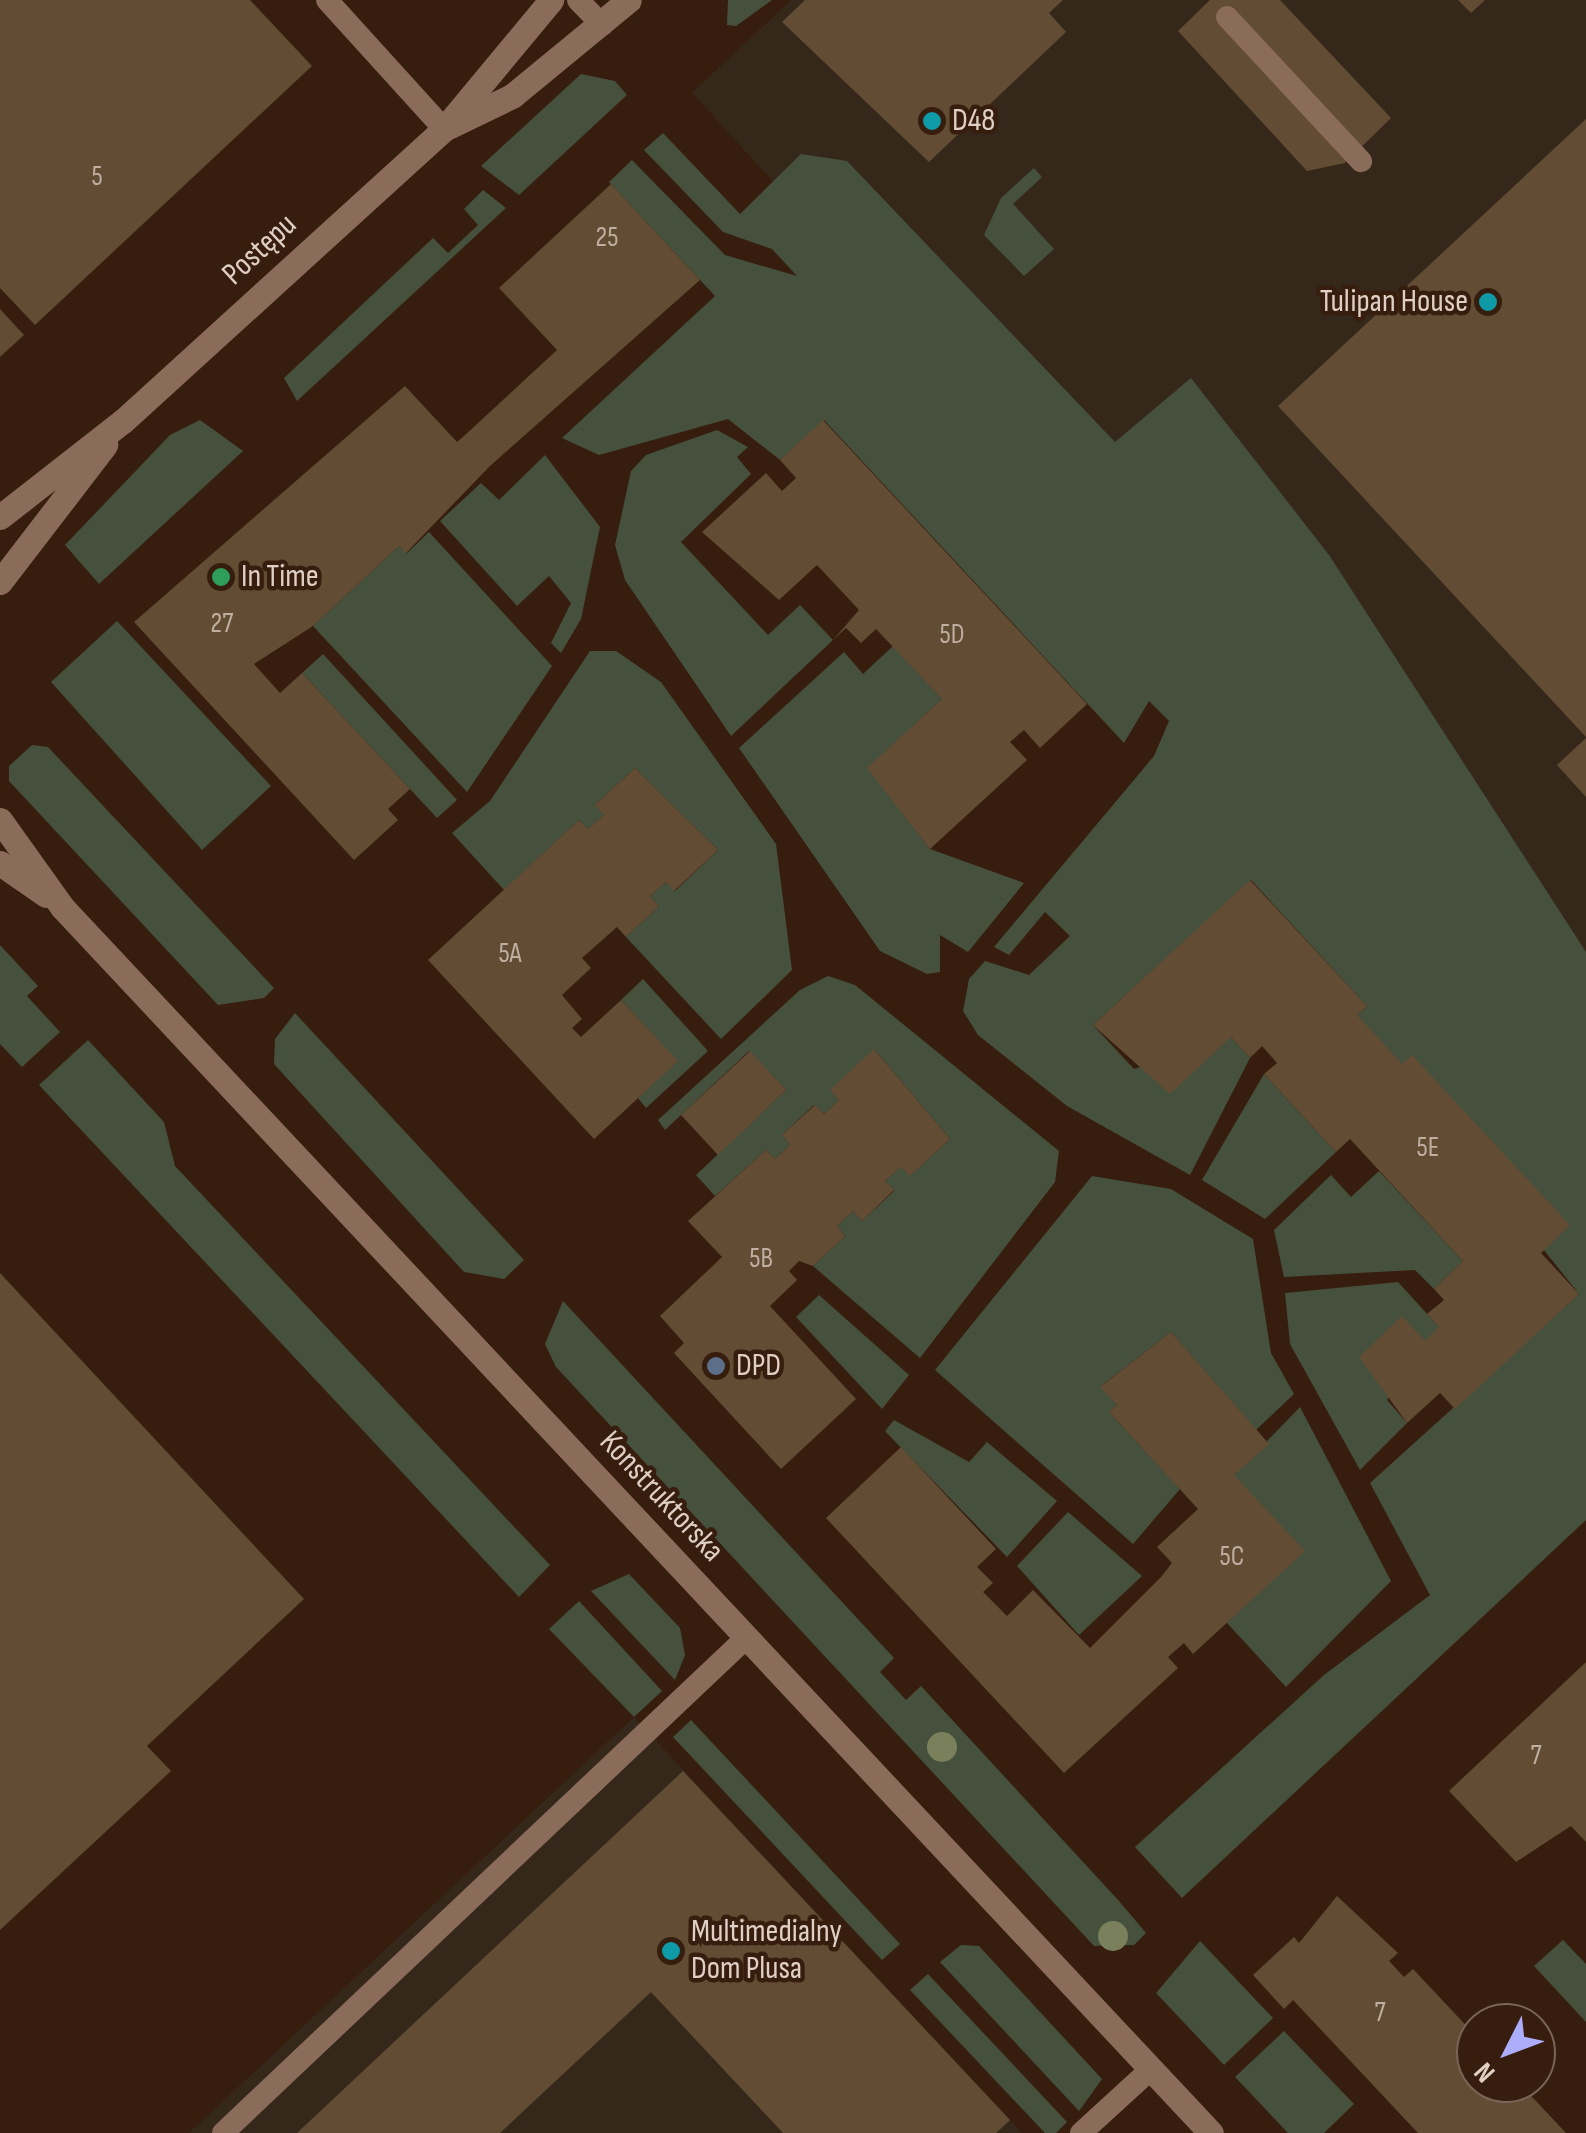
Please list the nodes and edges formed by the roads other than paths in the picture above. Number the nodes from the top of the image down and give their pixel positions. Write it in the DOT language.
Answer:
graph roads {
  1 [pos="326,0"];
  2 [pos="550,0"];
  3 [pos="578,0"];
  4 [pos="629,0"];
  5 [pos="1226,17"];
  6 [pos="602,26"];
  7 [pos="444,129"];
  8 [pos="1361,161"];
  9 [pos="123,421"];
  10 [pos="0,516"];
  11 [pos="0,582"];
  12 [pos="0,820"];
  13 [pos="0,862"];
  14 [pos="62,906"];
  15 [pos="747,1637"];
  16 [pos="1151,2069"];
  17 [pos="223,2133"];
  18 [pos="1081,2133"];
  19 [pos="1211,2133"];
  1 -- 7 [label="lane"];
  2 -- 7 [label="street, Postępu"];
  3 -- 6 [label="lane"];
  4 -- 6 [label="street, Postępu"];
  5 -- 8 [label="lane"];
  6 -- 7 [label="street, Postępu"];
  7 -- 9 [label="street, Postępu"];
  9 -- 10 [label="street, Postępu"];
  9 -- 11 [label="street, Postępu"];
  12 -- 14 [label="street, Konstruktorska"];
  13 -- 14 [label="street, Konstruktorska"];
  14 -- 15 [label="street, Konstruktorska"];
  15 -- 16 [label="street, Konstruktorska"];
  15 -- 17 [label="lane"];
  16 -- 18 [label="lane"];
  16 -- 19 [label="street, Konstruktorska"];
}
